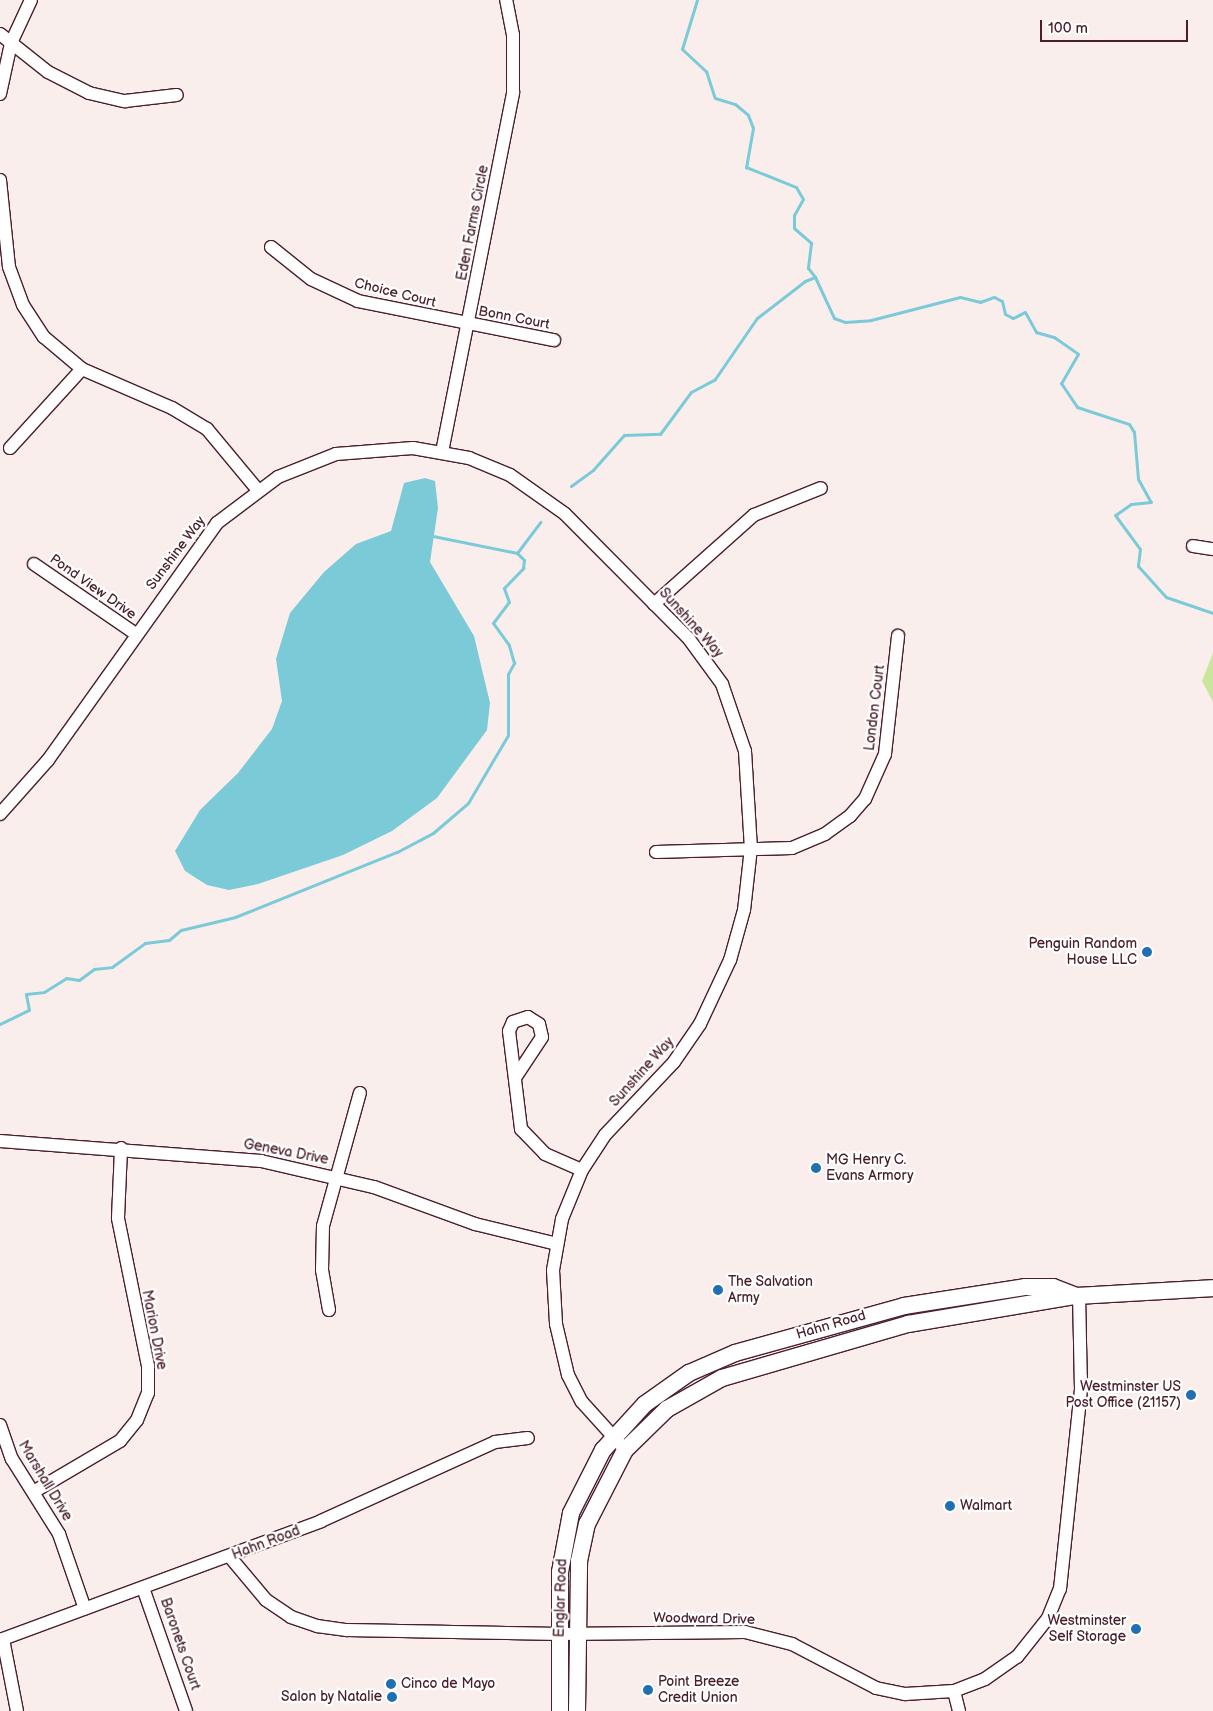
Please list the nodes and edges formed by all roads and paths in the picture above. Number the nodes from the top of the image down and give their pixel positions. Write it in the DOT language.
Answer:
graph roads {
  1 [pos="31,0"];
  2 [pos="506,0"];
  3 [pos="0,34"];
  4 [pos="11,43"];
  5 [pos="0,94"];
  6 [pos="176,95"];
  7 [pos="0,180"];
  8 [pos="271,247"];
  9 [pos="468,324"];
  10 [pos="554,340"];
  11 [pos="82,369"];
  12 [pos="10,448"];
  13 [pos="442,452"];
  14 [pos="821,488"];
  15 [pos="257,490"];
  16 [pos="1194,546"];
  17 [pos="1213,549"];
  18 [pos="34,564"];
  19 [pos="654,604"];
  20 [pos="136,634"];
  21 [pos="898,636"];
  22 [pos="0,814"];
  23 [pos="751,848"];
  24 [pos="656,852"];
  25 [pos="515,1078"];
  26 [pos="360,1092"];
  27 [pos="0,1140"];
  28 [pos="121,1148"];
  29 [pos="582,1170"];
  30 [pos="334,1176"];
  31 [pos="556,1244"];
  32 [pos="1213,1288"];
  33 [pos="1078,1296"];
  34 [pos="329,1310"];
  35 [pos="0,1424"];
  36 [pos="612,1437"];
  37 [pos="528,1438"];
  38 [pos="625,1450"];
  39 [pos="35,1491"];
  40 [pos="230,1557"];
  41 [pos="143,1588"];
  42 [pos="85,1609"];
  43 [pos="560,1634"];
  44 [pos="577,1634"];
  45 [pos="1,1640"];
  46 [pos="954,1691"];
  47 [pos="17,1711"];
  48 [pos="186,1711"];
  49 [pos="560,1711"];
  50 [pos="577,1711"];
  51 [pos="959,1711"];
  1 -- 4 [label="street"];
  2 -- 9 [label="street, Eden Farms Circle"];
  3 -- 4 [label="street"];
  4 -- 5 [label="street"];
  4 -- 6 [label="street"];
  7 -- 11 [label="street"];
  8 -- 9 [label="street, Choice Court"];
  9 -- 10 [label="street, Bonn Court"];
  9 -- 13 [label="street, Eden Farms Circle"];
  11 -- 12 [label="street"];
  11 -- 15 [label="street"];
  13 -- 15 [label="street, Sunshine Way"];
  13 -- 19 [label="street, Sunshine Way"];
  14 -- 19 [label="street"];
  15 -- 20 [label="street, Sunshine Way"];
  16 -- 17 [label="street"];
  18 -- 20 [label="street, Pond View Drive"];
  19 -- 23 [label="street, Sunshine Way"];
  20 -- 22 [label="street, Sunshine Way"];
  21 -- 23 [label="street, London Court"];
  23 -- 24 [label="street, London Court"];
  23 -- 29 [label="street, Sunshine Way"];
  25 -- 29 [label="street"];
  26 -- 30 [label="street"];
  27 -- 28 [label="street, Geneva Drive"];
  28 -- 30 [label="street, Geneva Drive"];
  28 -- 39 [label="street, Marion Drive"];
  29 -- 31 [label="street, Sunshine Way"];
  30 -- 31 [label="street, Geneva Drive"];
  30 -- 34 [label="street"];
  31 -- 36 [label="street, Sunshine Way"];
  32 -- 33 [label="main road, Hahn Road"];
  33 -- 36 [label="main road, Hahn Road"];
  33 -- 38 [label="main road, Hahn Road"];
  33 -- 46 [label="street, Woodward Drive"];
  35 -- 39 [label="street, Marshall Drive"];
  36 -- 38 [label="street, Sunshine Way"];
  36 -- 43 [label="main road, Englar Road"];
  37 -- 40 [label="street, Hahn Road"];
  38 -- 44 [label="main road, Englar Road"];
  39 -- 42 [label="street, Marshall Drive"];
  40 -- 41 [label="street, Hahn Road"];
  40 -- 43 [label="street, Woodward Drive"];
  41 -- 42 [label="street, Hahn Road"];
  41 -- 48 [label="street, Baronets Court"];
  42 -- 45 [label="street, Hahn Road"];
  43 -- 44 [label="street, Woodward Drive"];
  43 -- 49 [label="main road, Englar Road"];
  44 -- 46 [label="street, Woodward Drive"];
  44 -- 50 [label="main road, Englar Road"];
  45 -- 47 [label="street"];
  46 -- 51 [label="street"];
}
